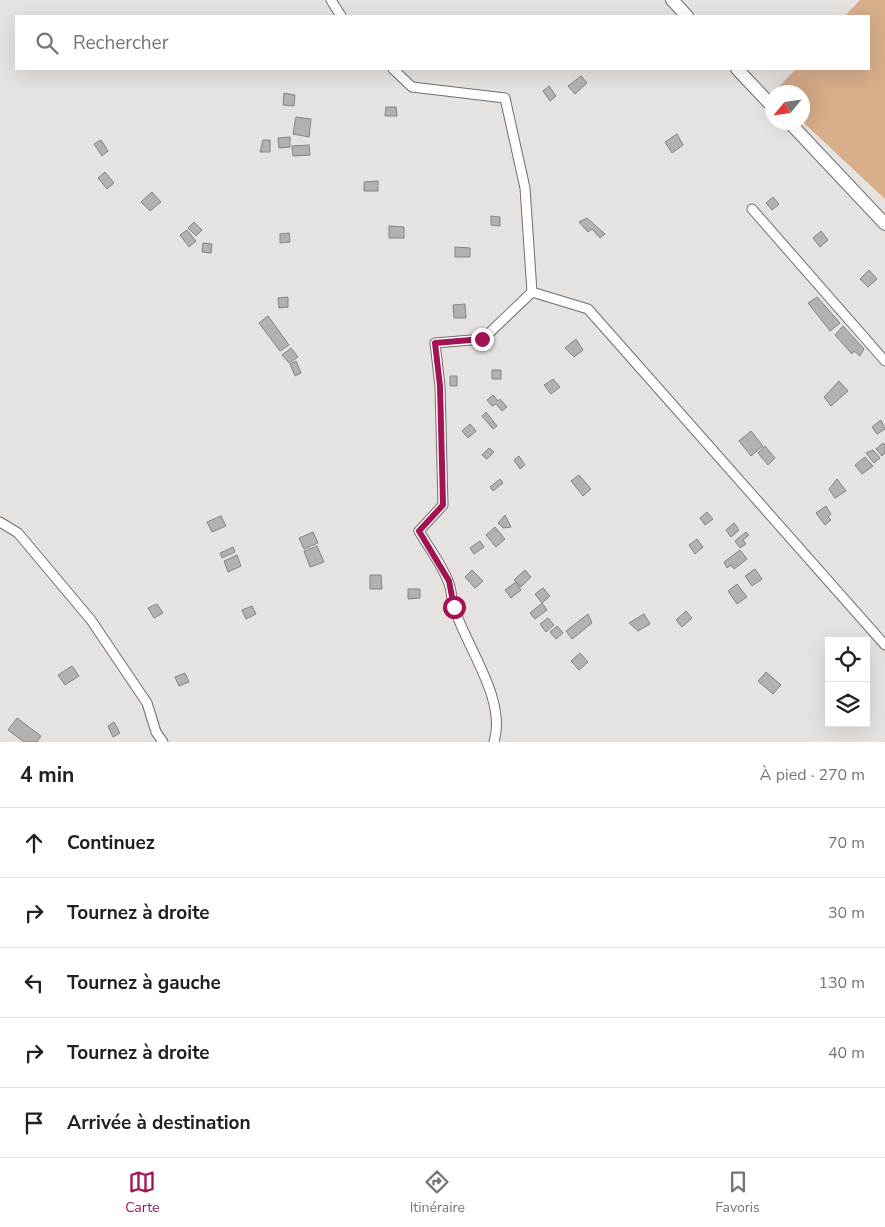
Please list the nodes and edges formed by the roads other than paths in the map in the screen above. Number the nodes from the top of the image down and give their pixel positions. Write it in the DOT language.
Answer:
graph roads {
  1 [pos="332,0"];
  2 [pos="672,0"];
  3 [pos="340,15"];
  4 [pos="686,15"];
  5 [pos="394,70"];
  6 [pos="738,70"];
  7 [pos="765,99"];
  8 [pos="796,130"];
  9 [pos="752,210"];
  10 [pos="885,224"];
  11 [pos="532,292"];
  12 [pos="885,361"];
  13 [pos="0,522"];
  14 [pos="885,645"];
  15 [pos="163,742"];
  16 [pos="494,742"];
  1 -- 3 [label="street"];
  2 -- 4 [label="main road"];
  5 -- 11 [label="street"];
  6 -- 7 [label="main road"];
  8 -- 10 [label="main road"];
  9 -- 12 [label="street"];
  11 -- 14 [label="street"];
  11 -- 16 [label="street"];
  13 -- 15 [label="street"];
}
